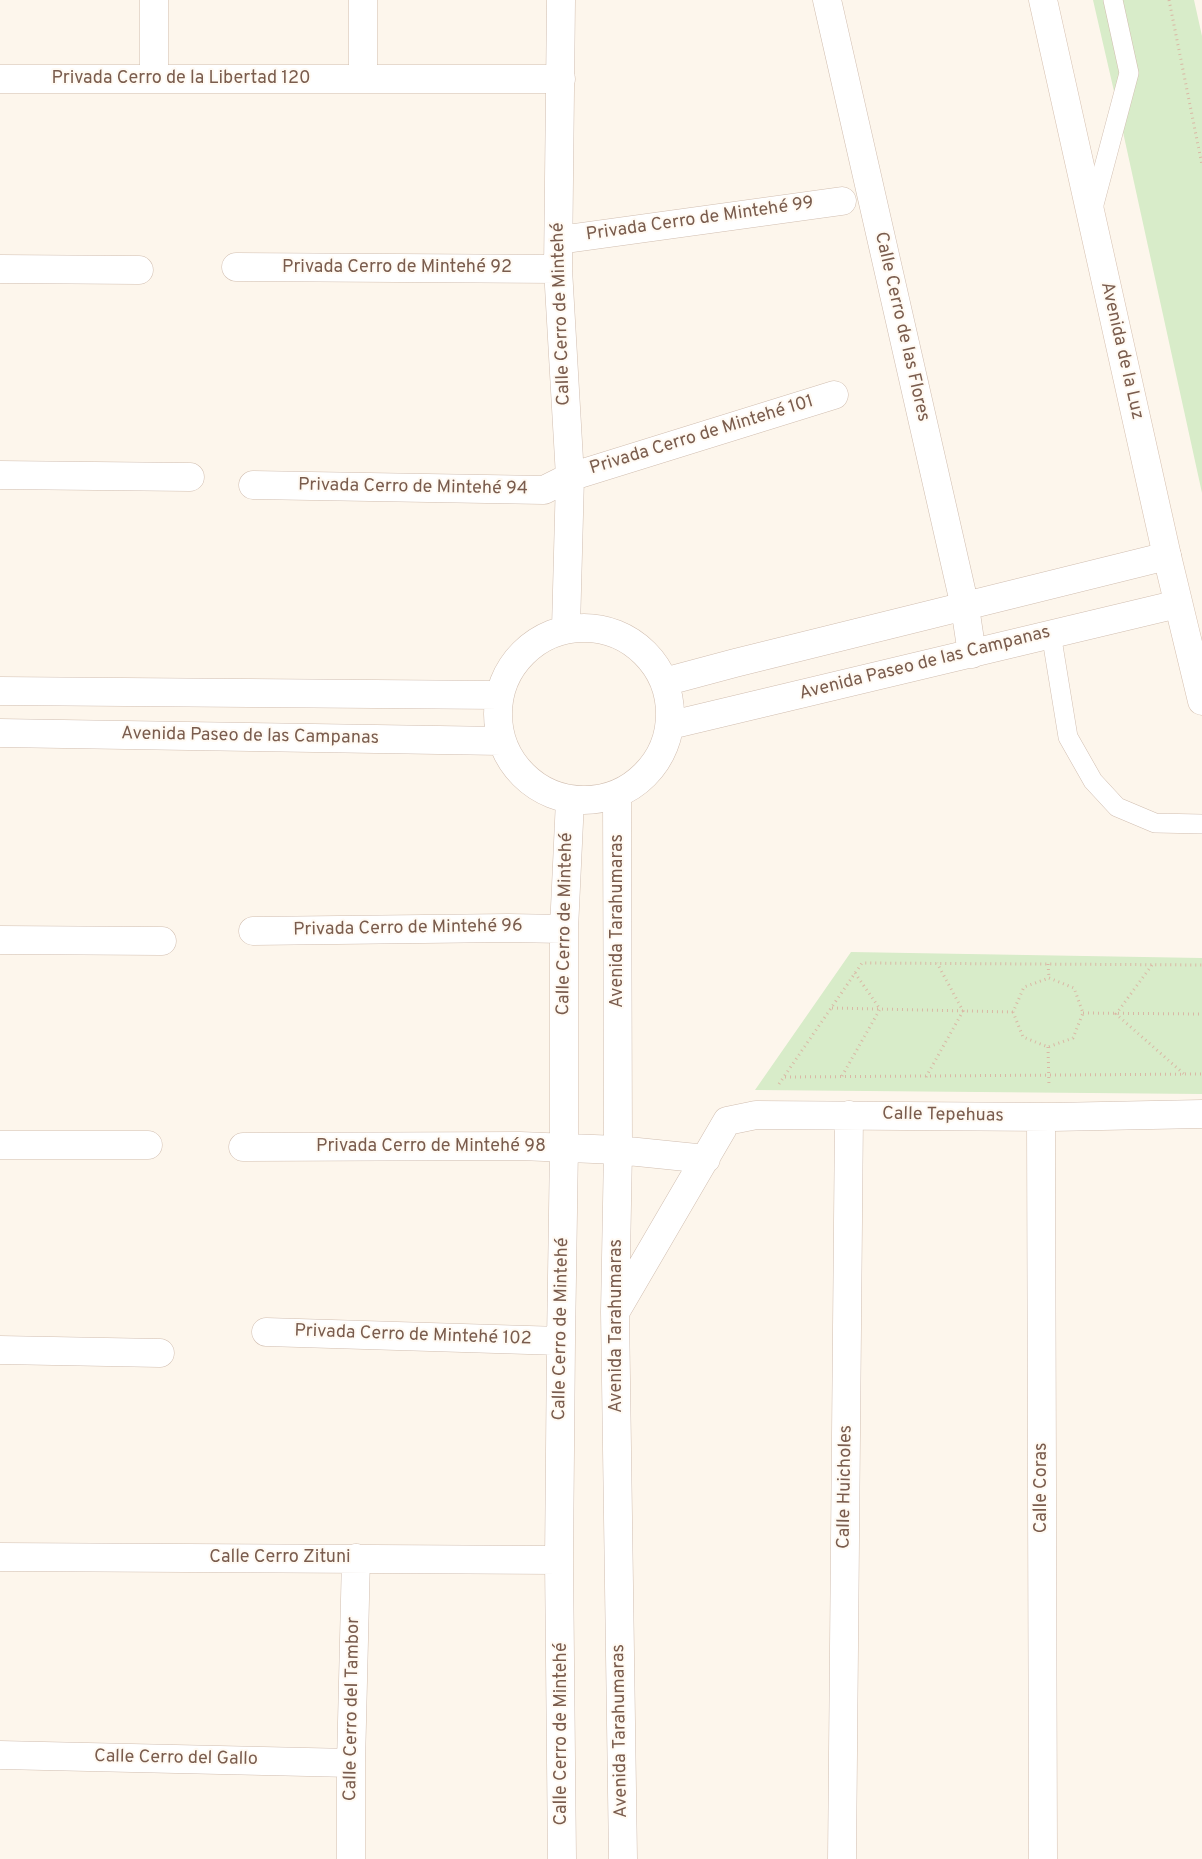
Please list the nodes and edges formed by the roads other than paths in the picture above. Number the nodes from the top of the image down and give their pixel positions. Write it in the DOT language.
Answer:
graph roads {
  1 [pos="154,0"];
  2 [pos="363,0"];
  3 [pos="561,0"];
  4 [pos="827,0"];
  5 [pos="1043,0"];
  6 [pos="1113,0"];
  7 [pos="154,78"];
  8 [pos="363,78"];
  9 [pos="0,79"];
  10 [pos="561,79"];
  11 [pos="842,201"];
  12 [pos="1091,217"];
  13 [pos="558,240"];
  14 [pos="236,266"];
  15 [pos="0,269"];
  16 [pos="558,269"];
  17 [pos="139,270"];
  18 [pos="834,395"];
  19 [pos="0,475"];
  20 [pos="190,477"];
  21 [pos="570,477"];
  22 [pos="253,485"];
  23 [pos="1167,556"];
  24 [pos="1178,604"];
  25 [pos="965,607"];
  26 [pos="566,628"];
  27 [pos="1052,633"];
  28 [pos="972,654"];
  29 [pos="664,682"];
  30 [pos="0,691"];
  31 [pos="499,695"];
  32 [pos="1202,701"];
  33 [pos="671,725"];
  34 [pos="0,733"];
  35 [pos="501,741"];
  36 [pos="617,794"];
  37 [pos="570,800"];
  38 [pos="1202,824"];
  39 [pos="564,929"];
  40 [pos="253,931"];
  41 [pos="0,940"];
  42 [pos="162,941"];
  43 [pos="1202,1114"];
  44 [pos="849,1115"];
  45 [pos="1047,1117"];
  46 [pos="0,1145"];
  47 [pos="148,1145"];
  48 [pos="243,1147"];
  49 [pos="564,1147"];
  50 [pos="618,1150"];
  51 [pos="706,1159"];
  52 [pos="616,1312"];
  53 [pos="266,1332"];
  54 [pos="561,1341"];
  55 [pos="0,1350"];
  56 [pos="160,1353"];
  57 [pos="0,1557"];
  58 [pos="356,1558"];
  59 [pos="560,1560"];
  60 [pos="0,1755"];
  61 [pos="351,1763"];
  62 [pos="351,1859"];
  63 [pos="562,1859"];
  64 [pos="623,1859"];
  65 [pos="842,1859"];
  66 [pos="1044,1859"];
  1 -- 7 [label="street"];
  2 -- 8 [label="street"];
  3 -- 10 [label="street, Calle Cerro de Mintehé"];
  4 -- 25 [label="street, Calle Cerro de las Flores"];
  5 -- 12 [label="street, Avenida de la Luz"];
  6 -- 12 [label="lane"];
  7 -- 8 [label="street, Privada Cerro de la Libertad 120"];
  7 -- 9 [label="street, Privada Cerro de la Libertad 120"];
  8 -- 10 [label="street, Privada Cerro de la Libertad 120"];
  10 -- 13 [label="street, Calle Cerro de Mintehé"];
  11 -- 13 [label="street, Privada Cerro de Mintehé 99"];
  12 -- 23 [label="street, Avenida de la Luz"];
  13 -- 16 [label="street, Calle Cerro de Mintehé"];
  14 -- 16 [label="street, Privada Cerro de Mintehé 92"];
  15 -- 17 [label="street"];
  16 -- 21 [label="street, Calle Cerro de Mintehé"];
  18 -- 21 [label="street, Privada Cerro de Mintehé 101"];
  19 -- 20 [label="street"];
  21 -- 22 [label="street, Privada Cerro de Mintehé 94"];
  21 -- 26 [label="street, Calle Cerro de Mintehé"];
  23 -- 24 [label="street, Avenida de la Luz"];
  23 -- 25 [label="street"];
  24 -- 27 [label="street, Avenida Paseo de las Campanas"];
  24 -- 32 [label="street, Avenida de la Luz"];
  25 -- 28 [label="street, Calle Cerro de las Flores"];
  25 -- 29 [label="street"];
  26 -- 29 [label="street"];
  26 -- 31 [label="street"];
  27 -- 28 [label="street, Avenida Paseo de las Campanas"];
  27 -- 38 [label="lane"];
  28 -- 33 [label="street, Avenida Paseo de las Campanas"];
  29 -- 33 [label="street"];
  30 -- 31 [label="street"];
  31 -- 35 [label="street"];
  33 -- 36 [label="street"];
  34 -- 35 [label="street, Avenida Paseo de las Campanas"];
  35 -- 37 [label="street"];
  36 -- 37 [label="street"];
  36 -- 50 [label="street, Avenida Tarahumaras"];
  37 -- 39 [label="street, Calle Cerro de Mintehé"];
  39 -- 40 [label="street, Privada Cerro de Mintehé 96"];
  39 -- 49 [label="street, Calle Cerro de Mintehé"];
  41 -- 42 [label="street"];
  43 -- 45 [label="street, Calle Tepehuas"];
  44 -- 45 [label="street, Calle Tepehuas"];
  44 -- 51 [label="street, Calle Tepehuas"];
  44 -- 65 [label="street, Calle Huicholes"];
  45 -- 66 [label="street, Calle Coras"];
  46 -- 47 [label="street"];
  48 -- 49 [label="street, Privada Cerro de Mintehé 98"];
  49 -- 50 [label="street, Privada Cerro de Mintehé 98"];
  49 -- 54 [label="street, Calle Cerro de Mintehé"];
  50 -- 51 [label="street"];
  50 -- 52 [label="street, Avenida Tarahumaras"];
  51 -- 52 [label="street, Calle Tepehuas"];
  52 -- 64 [label="street, Avenida Tarahumaras"];
  53 -- 54 [label="street, Privada Cerro de Mintehé 102"];
  54 -- 59 [label="street, Calle Cerro de Mintehé"];
  55 -- 56 [label="street"];
  57 -- 58 [label="street, Calle Cerro Zituni"];
  58 -- 59 [label="street, Calle Cerro Zituni"];
  58 -- 61 [label="street, Calle Cerro del Tambor"];
  59 -- 63 [label="street, Calle Cerro de Mintehé"];
  60 -- 61 [label="street, Calle Cerro del Gallo"];
  61 -- 62 [label="street, Calle Cerro del Tambor"];
}
